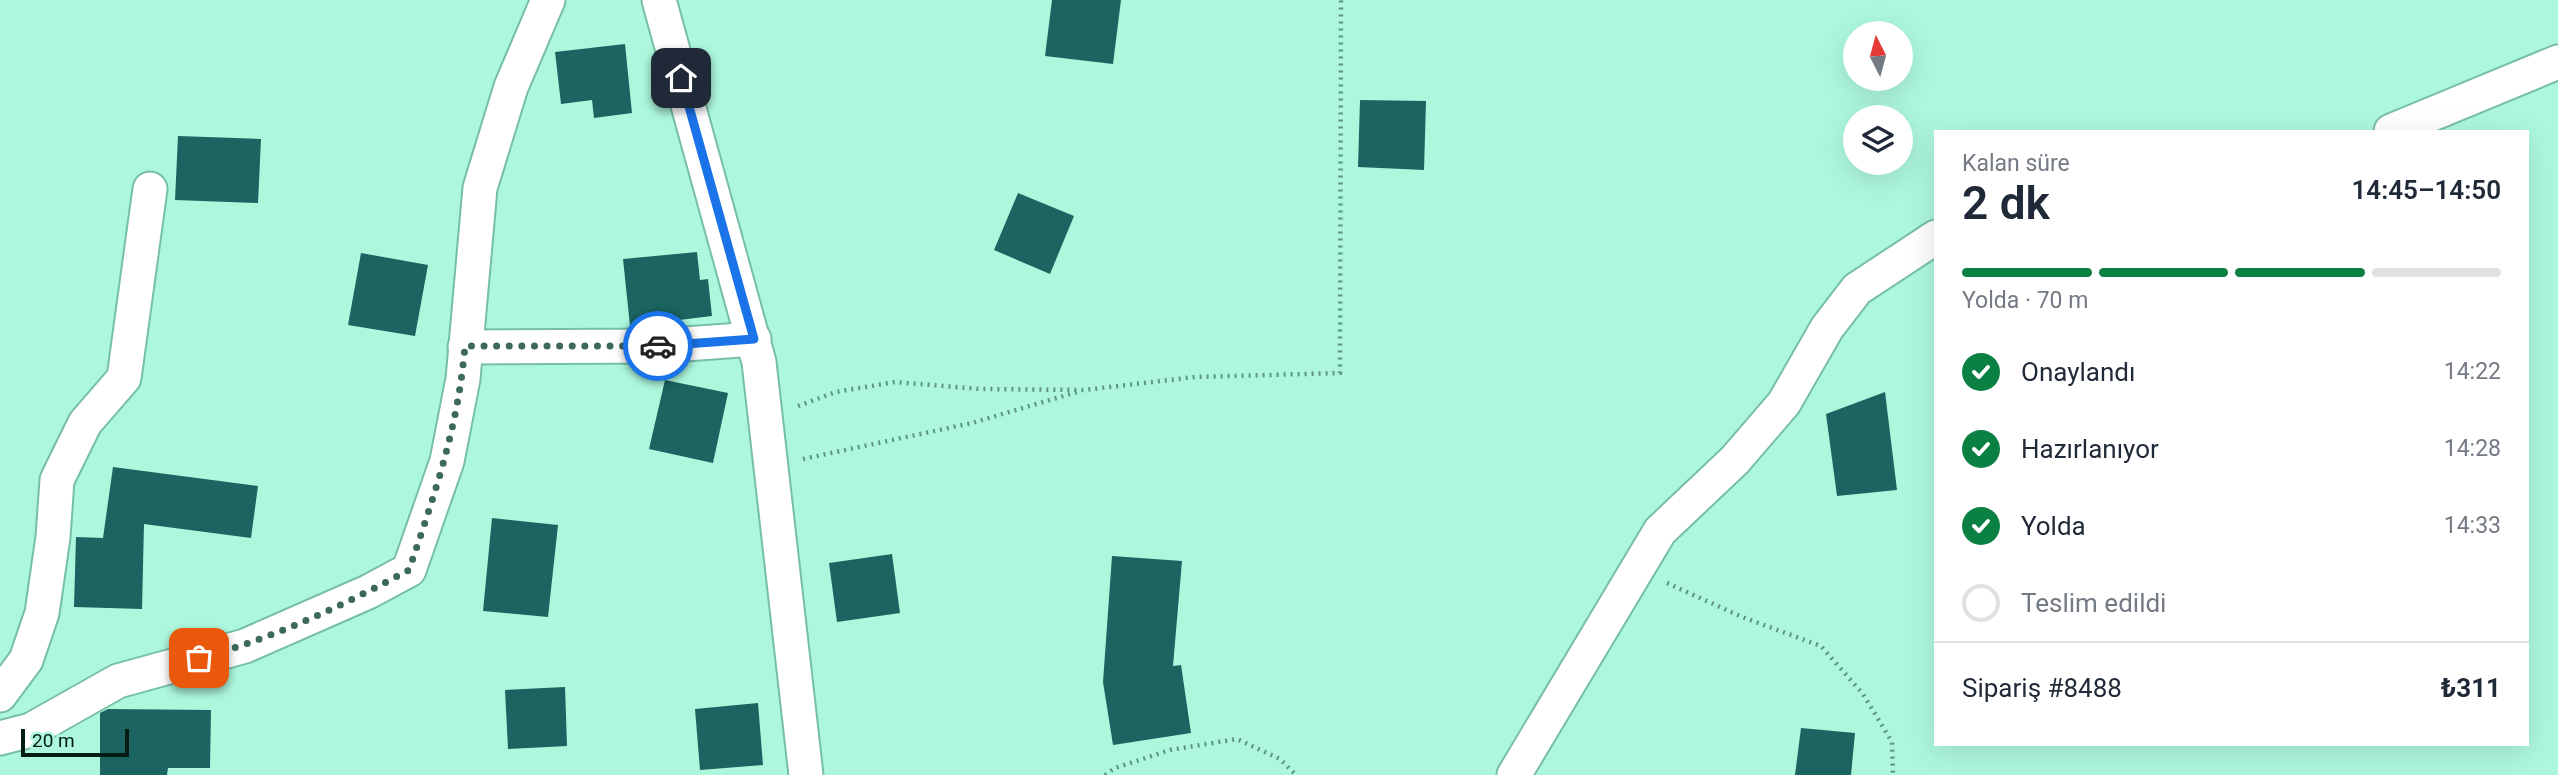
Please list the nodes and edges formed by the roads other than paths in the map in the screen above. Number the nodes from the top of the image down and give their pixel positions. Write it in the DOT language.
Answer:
graph roads {
  1 [pos="548,0"];
  2 [pos="659,0"];
  3 [pos="2558,62"];
  4 [pos="2393,130"];
  5 [pos="150,189"];
  6 [pos="1934,238"];
  7 [pos="754,339"];
  8 [pos="465,346"];
  9 [pos="0,695"];
  10 [pos="0,738"];
  11 [pos="806,775"];
  12 [pos="1514,775"];
  1 -- 8 [label="street"];
  2 -- 7 [label="street"];
  3 -- 4 [label="street"];
  5 -- 9 [label="street"];
  6 -- 12 [label="street"];
  7 -- 8 [label="street"];
  7 -- 11 [label="street"];
  8 -- 10 [label="street"];
}
